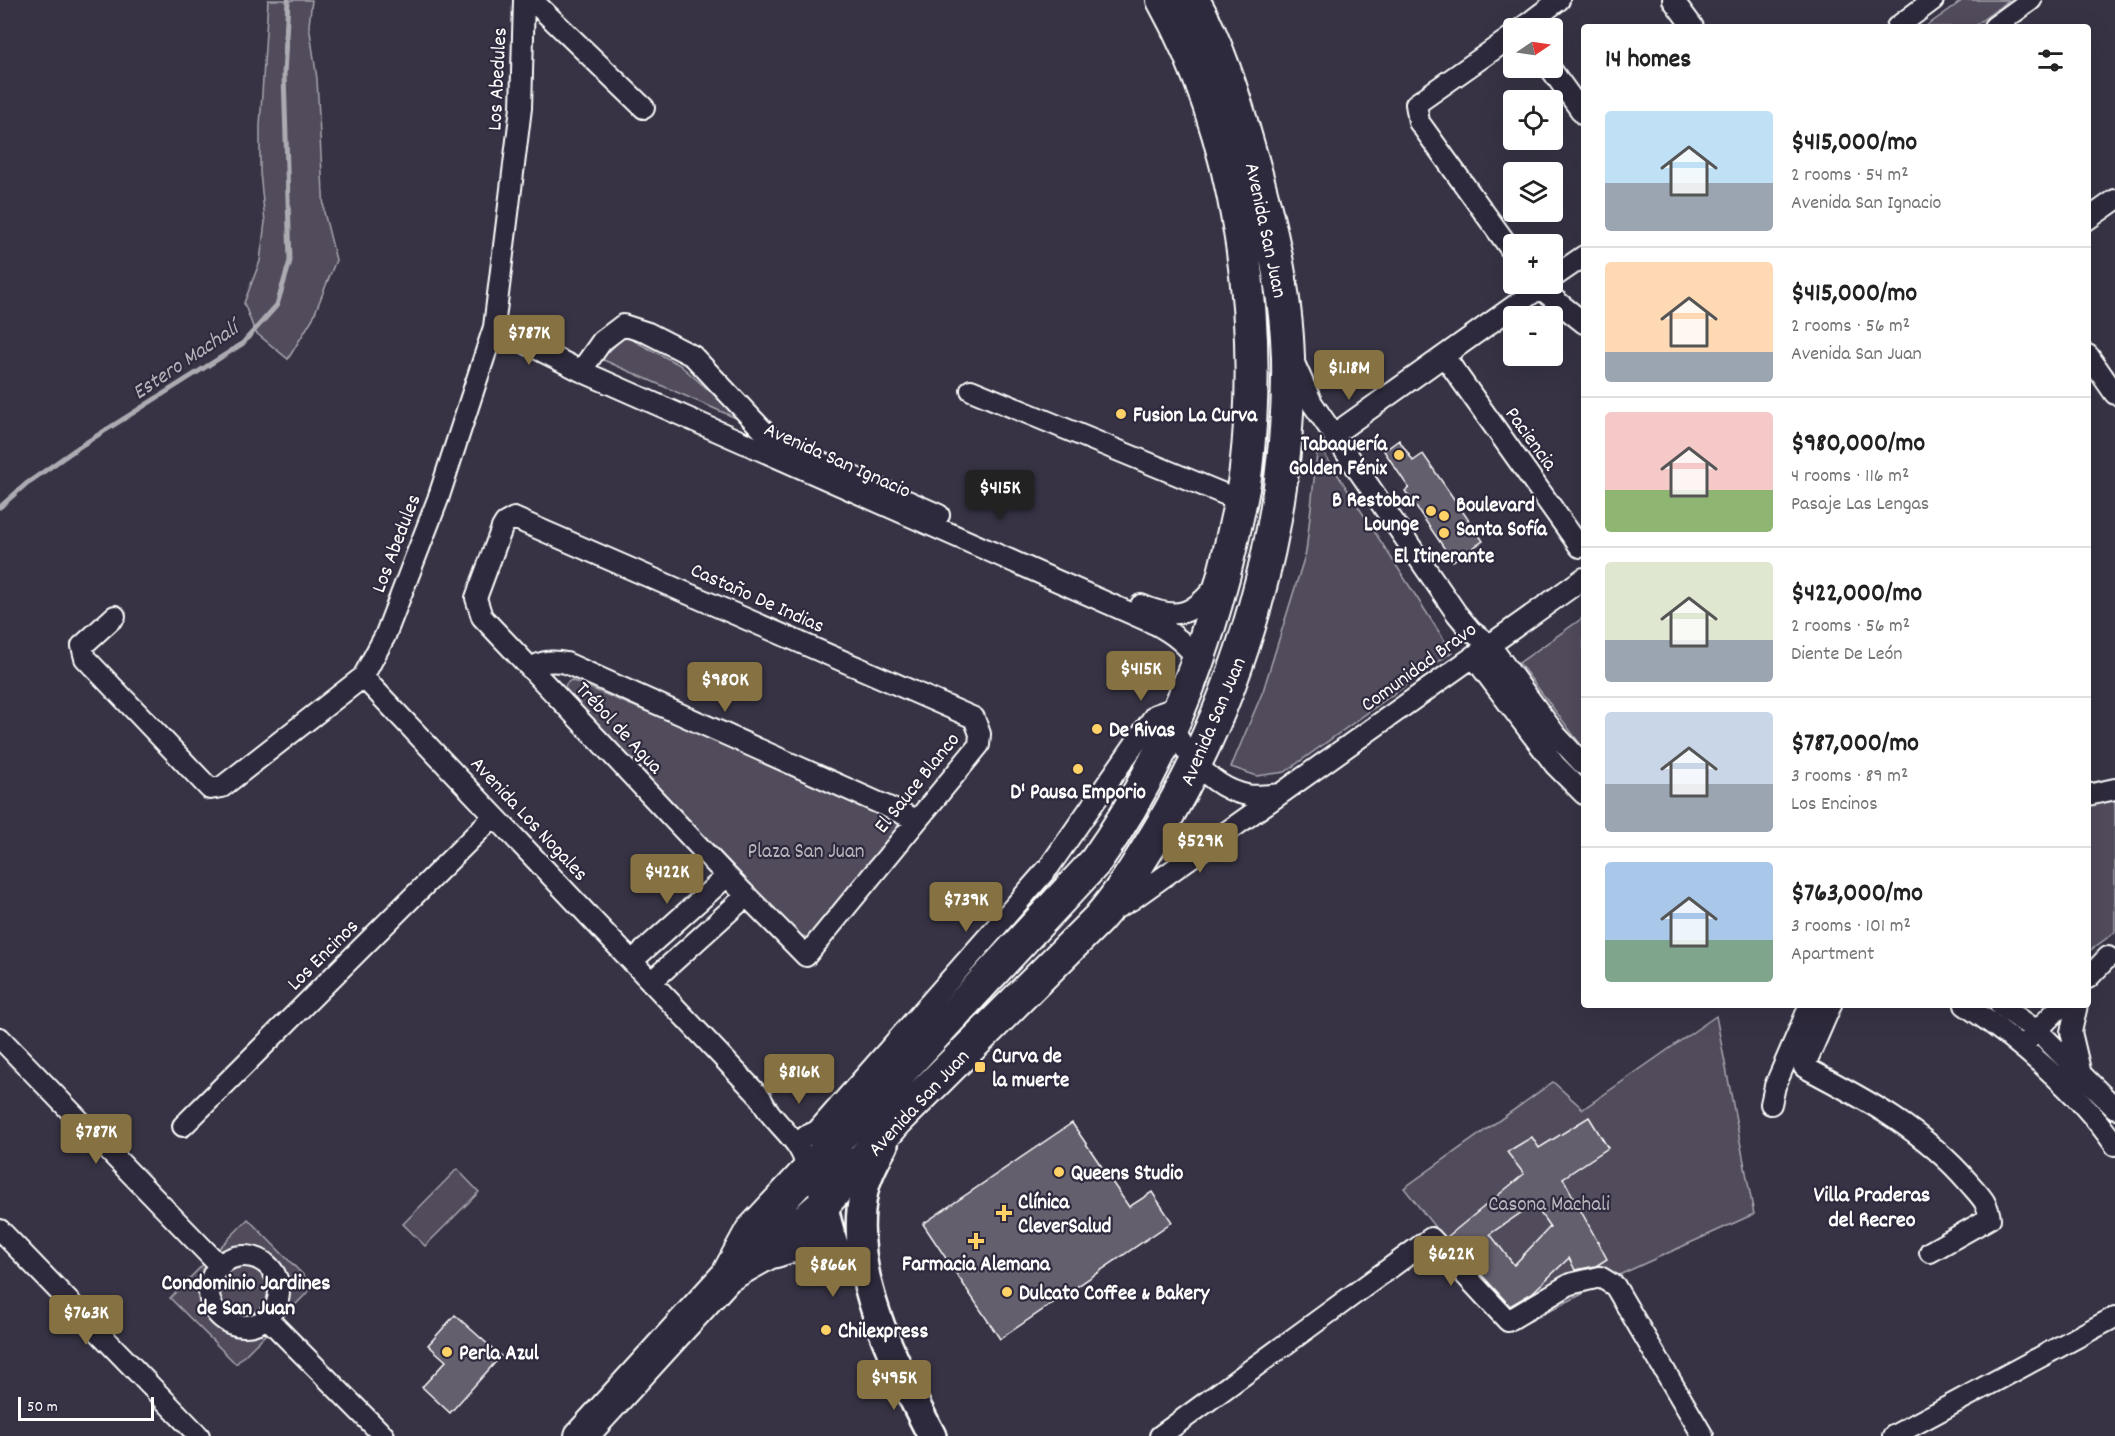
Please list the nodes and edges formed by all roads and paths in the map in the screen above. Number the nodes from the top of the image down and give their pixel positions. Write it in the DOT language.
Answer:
graph roads {
  1 [pos="524,0"];
  2 [pos="532,0"];
  3 [pos="1163,0"];
  4 [pos="1193,0"];
  5 [pos="1559,0"];
  6 [pos="1673,0"];
  7 [pos="1933,0"];
  8 [pos="2031,0"];
  9 [pos="1535,18"];
  10 [pos="1691,24"];
  11 [pos="1901,24"];
  12 [pos="1998,24"];
  13 [pos="1503,42"];
  14 [pos="1557,78"];
  15 [pos="644,108"];
  16 [pos="1581,111"];
  17 [pos="2115,200"];
  18 [pos="2091,217"];
  19 [pos="1503,239"];
  20 [pos="1581,258"];
  21 [pos="1563,270"];
  22 [pos="1528,294"];
  23 [pos="1554,294"];
  24 [pos="1581,320"];
  25 [pos="1284,325"];
  26 [pos="494,327"];
  27 [pos="1444,356"];
  28 [pos="2091,359"];
  29 [pos="581,371"];
  30 [pos="971,390"];
  31 [pos="2115,394"];
  32 [pos="1333,435"];
  33 [pos="770,448"];
  34 [pos="1240,501"];
  35 [pos="522,520"];
  36 [pos="977,539"];
  37 [pos="1580,547"];
  38 [pos="1224,574"];
  39 [pos="1581,580"];
  40 [pos="115,616"];
  41 [pos="1481,650"];
  42 [pos="1199,662"];
  43 [pos="531,668"];
  44 [pos="363,677"];
  45 [pos="1177,716"];
  46 [pos="974,718"];
  47 [pos="1581,762"];
  48 [pos="1196,765"];
  49 [pos="2115,789"];
  50 [pos="1581,791"];
  51 [pos="1280,794"];
  52 [pos="2091,794"];
  53 [pos="494,816"];
  54 [pos="917,820"];
  55 [pos="726,876"];
  56 [pos="746,896"];
  57 [pos="1098,919"];
  58 [pos="806,956"];
  59 [pos="2108,957"];
  60 [pos="632,961"];
  61 [pos="2091,975"];
  62 [pos="651,982"];
  63 [pos="1809,1008"];
  64 [pos="1830,1008"];
  65 [pos="1969,1008"];
  66 [pos="2004,1008"];
  67 [pos="2059,1008"];
  68 [pos="2076,1008"];
  69 [pos="2037,1031"];
  70 [pos="0,1038"];
  71 [pos="2021,1047"];
  72 [pos="1804,1067"];
  73 [pos="1782,1068"];
  74 [pos="2081,1073"];
  75 [pos="760,1098"];
  76 [pos="1770,1104"];
  77 [pos="2115,1108"];
  78 [pos="897,1120"];
  79 [pos="183,1126"];
  80 [pos="829,1135"];
  81 [pos="2115,1145"];
  82 [pos="806,1172"];
  83 [pos="824,1204"];
  84 [pos="0,1230"];
  85 [pos="1930,1252"];
  86 [pos="768,1253"];
  87 [pos="837,1254"];
  88 [pos="219,1266"];
  89 [pos="727,1276"];
  90 [pos="2115,1317"];
  91 [pos="267,1318"];
  92 [pos="897,1367"];
  93 [pos="199,1436"];
  94 [pos="384,1436"];
  95 [pos="581,1436"];
  96 [pos="932,1436"];
  97 [pos="1160,1436"];
  98 [pos="1703,1436"];
  99 [pos="1893,1436"];
  1 -- 26 [label="street, Los Abedules"];
  2 -- 15 [label="street"];
  3 -- 34 [label="main road, Avenida San Juan"];
  4 -- 25 [label="main road, Avenida San Juan"];
  5 -- 9 [label="street"];
  6 -- 10 [label="street"];
  7 -- 11 [label="street"];
  8 -- 12 [label="street"];
  13 -- 19 [label="street"];
  14 -- 16 [label="street"];
  17 -- 18 [label="street"];
  20 -- 21 [label="street"];
  22 -- 27 [label="street"];
  23 -- 24 [label="street"];
  25 -- 32 [label="street"];
  25 -- 48 [label="main road, Avenida San Juan"];
  26 -- 29 [label="street, Avenida San Ignacio"];
  26 -- 44 [label="street, Los Abedules"];
  27 -- 32 [label="street"];
  27 -- 37 [label="street, Paciencia"];
  28 -- 31 [label="street"];
  29 -- 33 [label="street, Avenida San Ignacio"];
  29 -- 33 [label="street, Avenida San Ignacio"];
  30 -- 34 [label="street"];
  32 -- 41 [label="street"];
  33 -- 36 [label="street, Avenida San Ignacio"];
  34 -- 38 [label="main road, Avenida San Juan"];
  35 -- 43 [label="street, Trébol de Agua"];
  35 -- 46 [label="street, Castaño De Indias"];
  36 -- 38 [label="street, Avenida San Ignacio"];
  36 -- 42 [label="street, Avenida San Ignacio"];
  38 -- 42 [label="main road, Avenida San Juan"];
  39 -- 41 [label="street, Comunidad Bravo"];
  40 -- 44 [label="street, Los Abedules"];
  41 -- 47 [label="street"];
  41 -- 50 [label="street"];
  41 -- 51 [label="street, Comunidad Bravo"];
  42 -- 45 [label="main road, Avenida San Juan"];
  43 -- 54 [label="street"];
  43 -- 55 [label="street, Trébol de Agua"];
  44 -- 53 [label="street, Avenida Los Nogales"];
  45 -- 48 [label="street"];
  45 -- 80 [label="main road, Avenida San Juan"];
  45 -- 80 [label="street, Avenida San Juan"];
  46 -- 54 [label="street, El Sauce Blanco"];
  48 -- 51 [label="street"];
  48 -- 57 [label="main road, Avenida San Juan"];
  49 -- 52 [label="street"];
  51 -- 57 [label="street, Comunidad Bravo"];
  53 -- 60 [label="street, Avenida Los Nogales"];
  53 -- 79 [label="street, Los Encinos"];
  54 -- 58 [label="street, El Sauce Blanco"];
  55 -- 56 [label="street, Trébol de Agua"];
  55 -- 60 [label="street"];
  56 -- 58 [label="street, Trébol de Agua"];
  56 -- 62 [label="street"];
  57 -- 78 [label="main road, Avenida San Juan"];
  59 -- 61 [label="street"];
  60 -- 62 [label="street, Avenida Los Nogales"];
  62 -- 75 [label="street, Avenida Los Nogales"];
  63 -- 73 [label="street"];
  64 -- 72 [label="street"];
  65 -- 71 [label="street"];
  66 -- 69 [label="street"];
  67 -- 69 [label="street"];
  68 -- 74 [label="street"];
  69 -- 71 [label="street"];
  69 -- 74 [label="street"];
  70 -- 88 [label="street"];
  71 -- 81 [label="street"];
  72 -- 73 [label="street"];
  72 -- 85 [label="street"];
  73 -- 76 [label="street"];
  74 -- 77 [label="street"];
  75 -- 80 [label="street, Avenida Los Nogales"];
  75 -- 82 [label="street, Avenida Los Nogales"];
  78 -- 83 [label="main road, Avenida San Juan"];
  78 -- 92 [label="main road"];
  80 -- 82 [label="main road, Avenida San Juan"];
  80 -- 83 [label="main road"];
  82 -- 89 [label="main road, Avenida San Juan"];
  83 -- 86 [label="main road, Avenida San Juan"];
  83 -- 87 [label="main road"];
  84 -- 93 [label="street"];
  86 -- 87 [label="main road"];
  86 -- 89 [label="main road, Avenida San Juan"];
  87 -- 92 [label="main road"];
  88 -- 91 [label="street"];
  88 -- 91 [label="street"];
  89 -- 95 [label="main road, Avenida San Juan"];
  90 -- 99 [label="street"];
  91 -- 94 [label="street"];
  92 -- 96 [label="main road"];
  97 -- 98 [label="street"];
}
